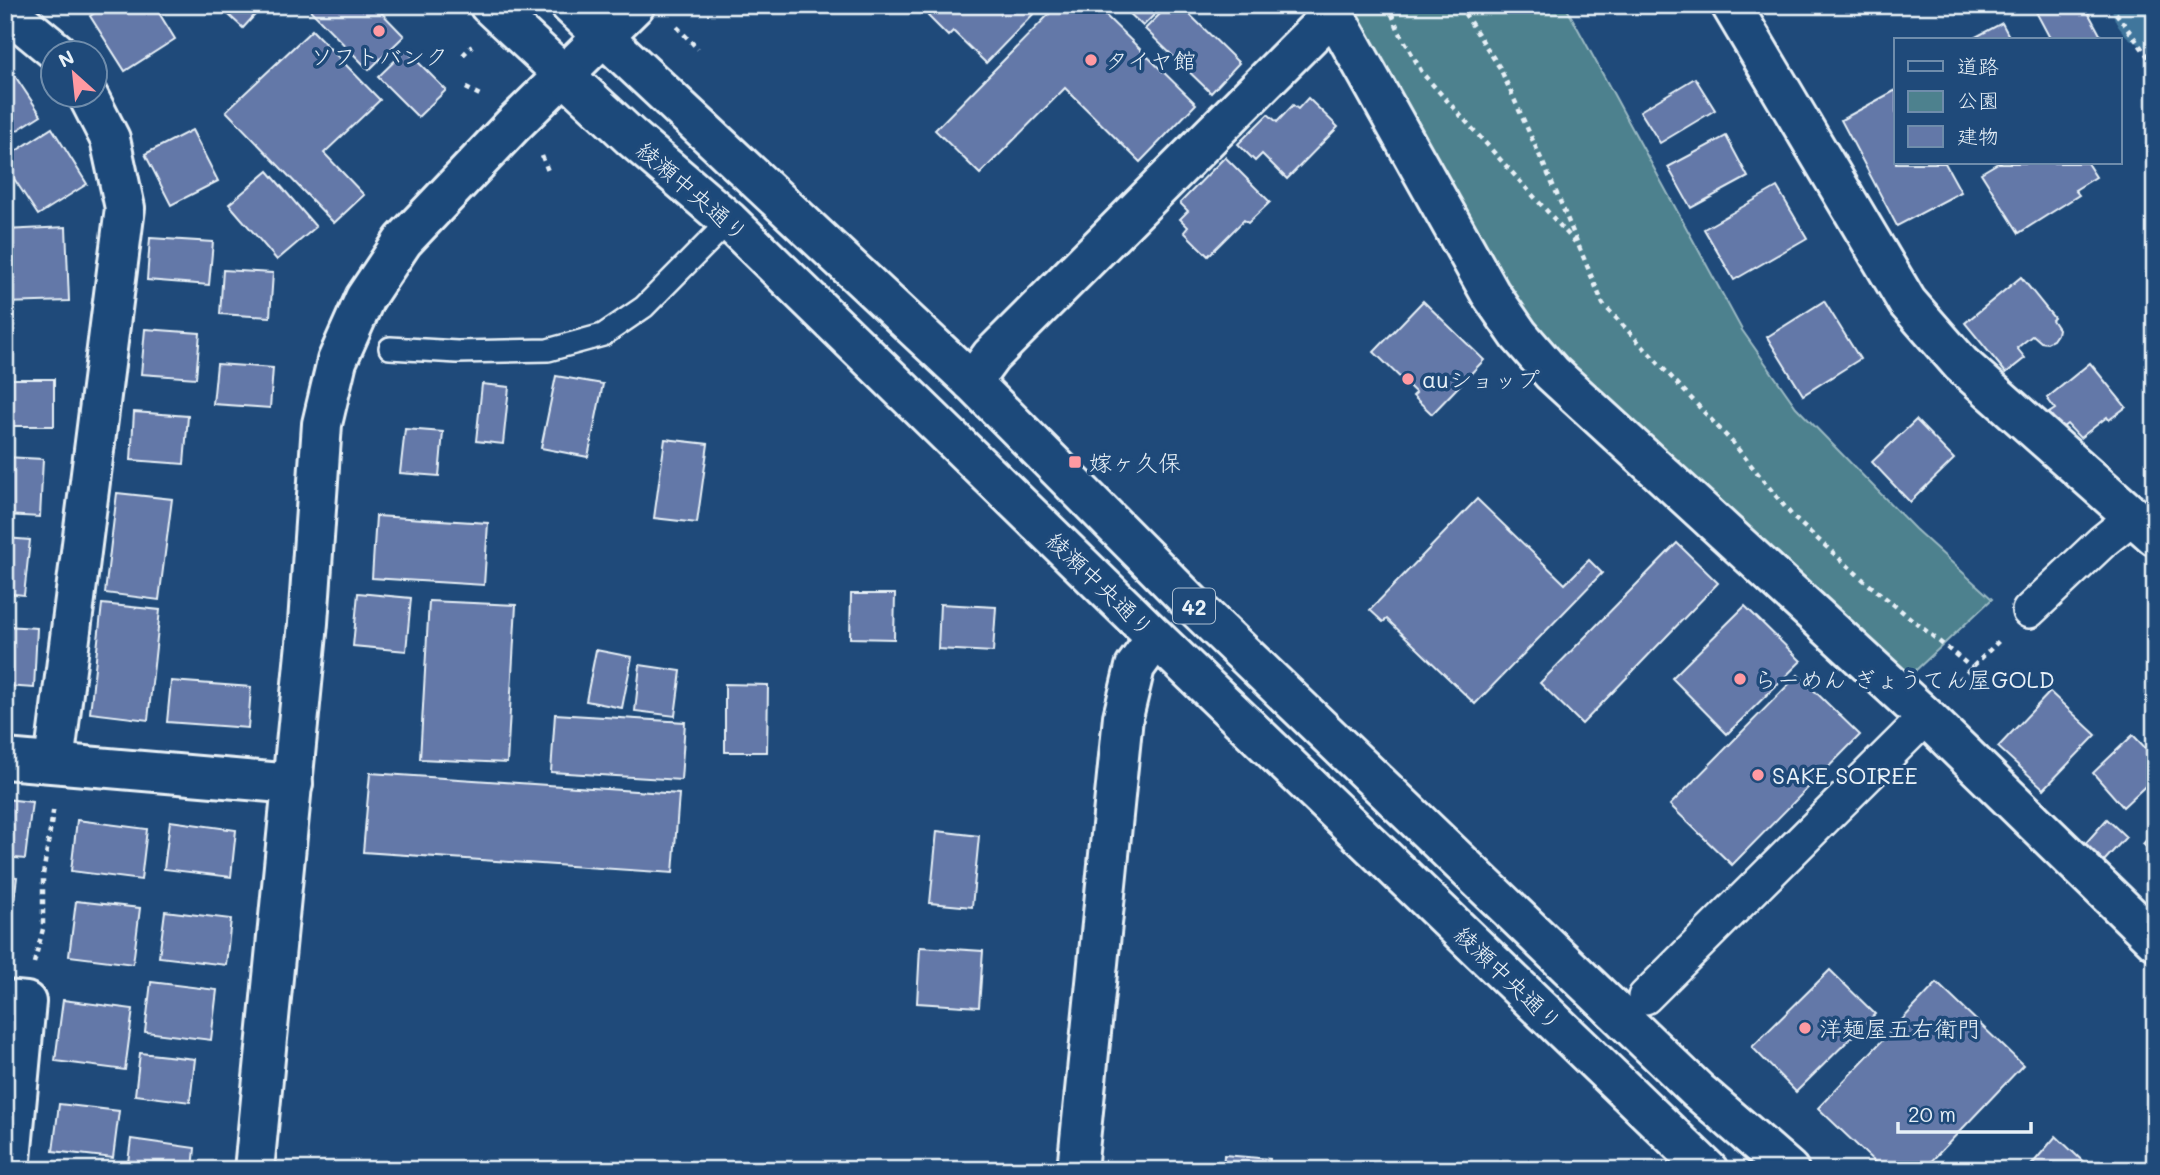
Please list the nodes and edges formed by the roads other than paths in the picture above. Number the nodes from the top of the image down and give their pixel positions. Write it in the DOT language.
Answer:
graph roads {
  1 [pos="489,5"];
  2 [pos="570,5"];
  3 [pos="635,5"];
  4 [pos="1731,5"];
  5 [pos="1331,9"];
  6 [pos="16,15"];
  7 [pos="603,37"];
  8 [pos="41,38"];
  9 [pos="564,76"];
  10 [pos="94,108"];
  11 [pos="729,221"];
  12 [pos="390,348"];
  13 [pos="972,382"];
  14 [pos="2148,517"];
  15 [pos="2029,611"];
  16 [pos="1156,638"];
  17 [pos="1926,717"];
  18 [pos="5,760"];
  19 [pos="54,763"];
  20 [pos="293,784"];
  21 [pos="2155,940"];
  22 [pos="1645,996"];
  23 [pos="16,1001"];
  24 [pos="10,1170"];
  25 [pos="254,1170"];
  26 [pos="1077,1170"];
  27 [pos="1708,1170"];
  28 [pos="1790,1170"];
  1 -- 9 [label="street, 綾瀬中央通り / 42"];
  2 -- 7 [label="street, 42"];
  3 -- 7 [label="street"];
  4 -- 14 [label="street"];
  5 -- 13 [label="street"];
  5 -- 17 [label="street"];
  6 -- 8 [label="street"];
  7 -- 9 [label="street"];
  7 -- 13 [label="street, 42"];
  9 -- 11 [label="street, 綾瀬中央通り / 42"];
  9 -- 20 [label="street"];
  10 -- 19 [label="street"];
  11 -- 12 [label="lane"];
  11 -- 16 [label="street, 綾瀬中央通り / 42"];
  13 -- 28 [label="street, 42"];
  14 -- 15 [label="street"];
  16 -- 26 [label="street"];
  16 -- 27 [label="street, 綾瀬中央通り / 42"];
  17 -- 21 [label="street"];
  17 -- 22 [label="street"];
  18 -- 19 [label="street"];
  19 -- 20 [label="street"];
  20 -- 25 [label="street"];
  23 -- 24 [label="street"];
}
